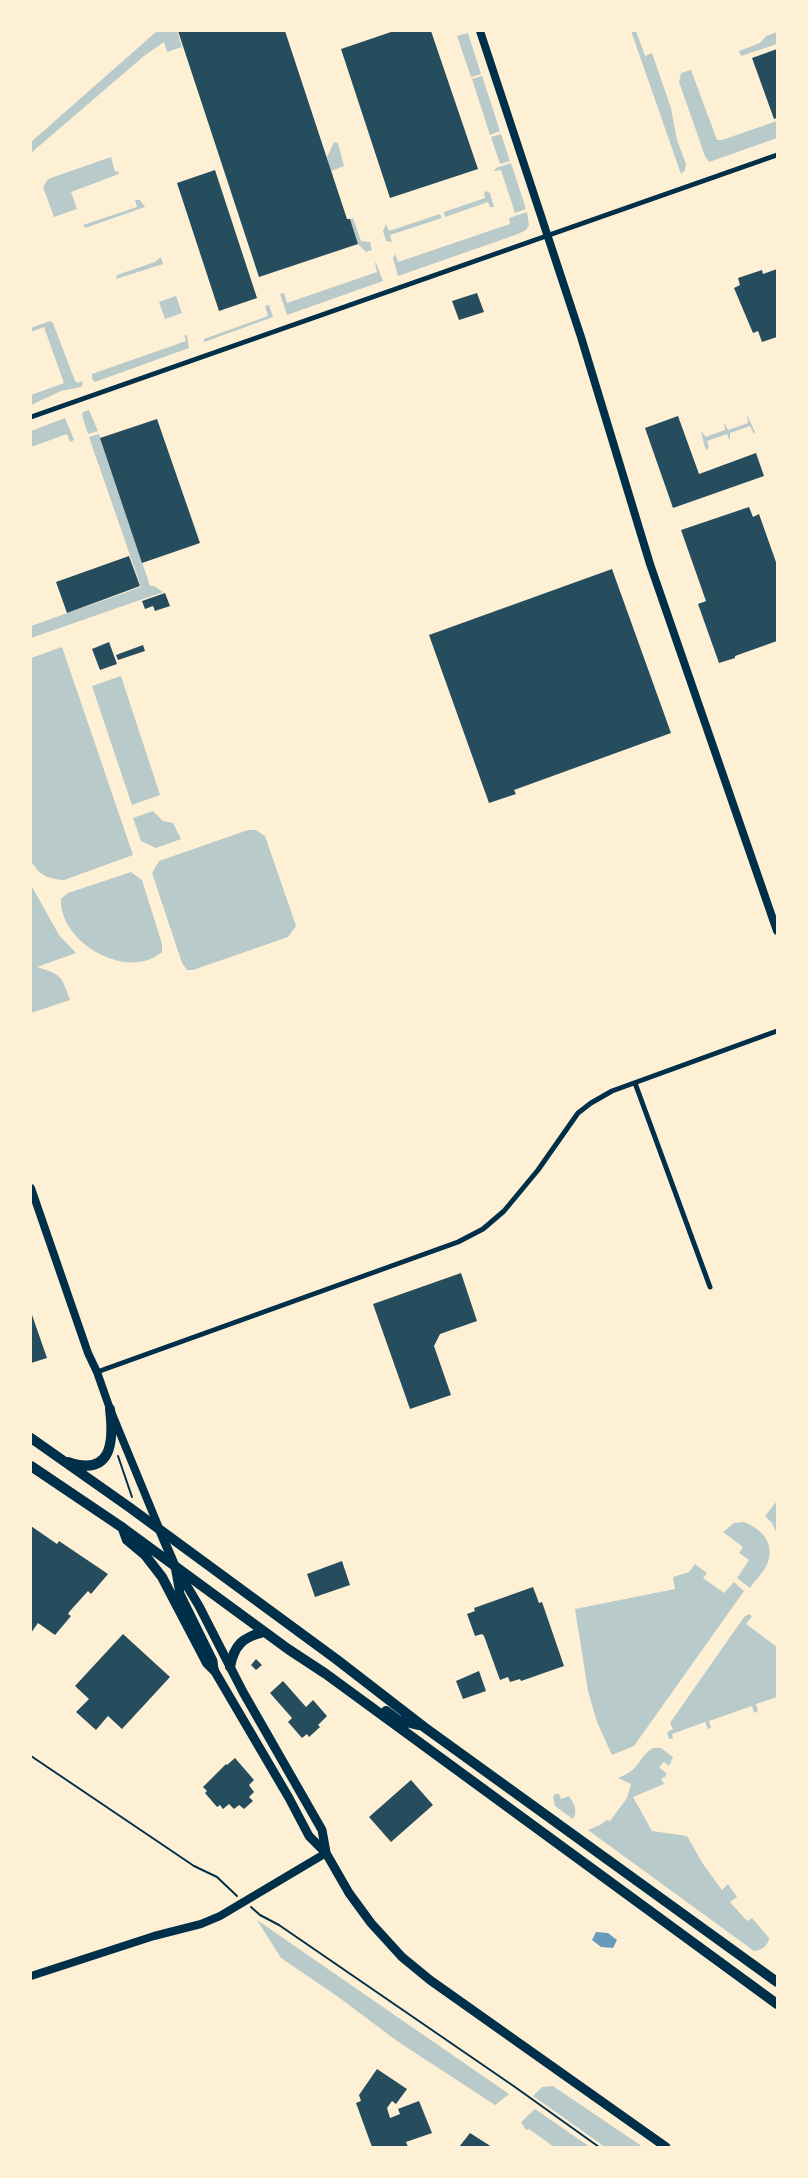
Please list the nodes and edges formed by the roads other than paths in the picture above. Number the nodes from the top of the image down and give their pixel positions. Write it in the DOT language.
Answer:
graph roads {
  1 [pos="480,31"];
  2 [pos="777,154"];
  3 [pos="548,236"];
  4 [pos="31,417"];
  5 [pos="777,931"];
  6 [pos="777,1031"];
  7 [pos="635,1083"];
  8 [pos="31,1188"];
  9 [pos="710,1287"];
  10 [pos="97,1372"];
  11 [pos="110,1410"];
  12 [pos="31,1438"];
  13 [pos="59,1458"];
  14 [pos="31,1466"];
  15 [pos="122,1528"];
  16 [pos="160,1531"];
  17 [pos="175,1566"];
  18 [pos="264,1632"];
  19 [pos="230,1667"];
  20 [pos="214,1670"];
  21 [pos="352,1694"];
  22 [pos="424,1727"];
  23 [pos="326,1852"];
  24 [pos="31,1976"];
  25 [pos="777,1982"];
  26 [pos="777,2004"];
  27 [pos="666,2147"];
  1 -- 3 [label="street"];
  2 -- 3 [label="street"];
  3 -- 4 [label="street"];
  3 -- 5 [label="street"];
  6 -- 7 [label="street"];
  7 -- 9 [label="street"];
  7 -- 10 [label="street"];
  8 -- 10 [label="street"];
  10 -- 11 [label="street"];
  11 -- 13 [label="main road"];
  11 -- 16 [label="street"];
  12 -- 13 [label="main road"];
  13 -- 16 [label="main road"];
  14 -- 15 [label="main road"];
  15 -- 17 [label="main road"];
  15 -- 20 [label="main road"];
  16 -- 17 [label="main road"];
  16 -- 22 [label="main road"];
  17 -- 18 [label="main road"];
  17 -- 19 [label="main road"];
  17 -- 20 [label="main road"];
  18 -- 19 [label="main road"];
  18 -- 21 [label="main road"];
  19 -- 23 [label="main road"];
  20 -- 23 [label="main road"];
  21 -- 22 [label="main road"];
  21 -- 26 [label="main road"];
  22 -- 25 [label="main road"];
  23 -- 24 [label="street"];
  23 -- 27 [label="main road"];
}
